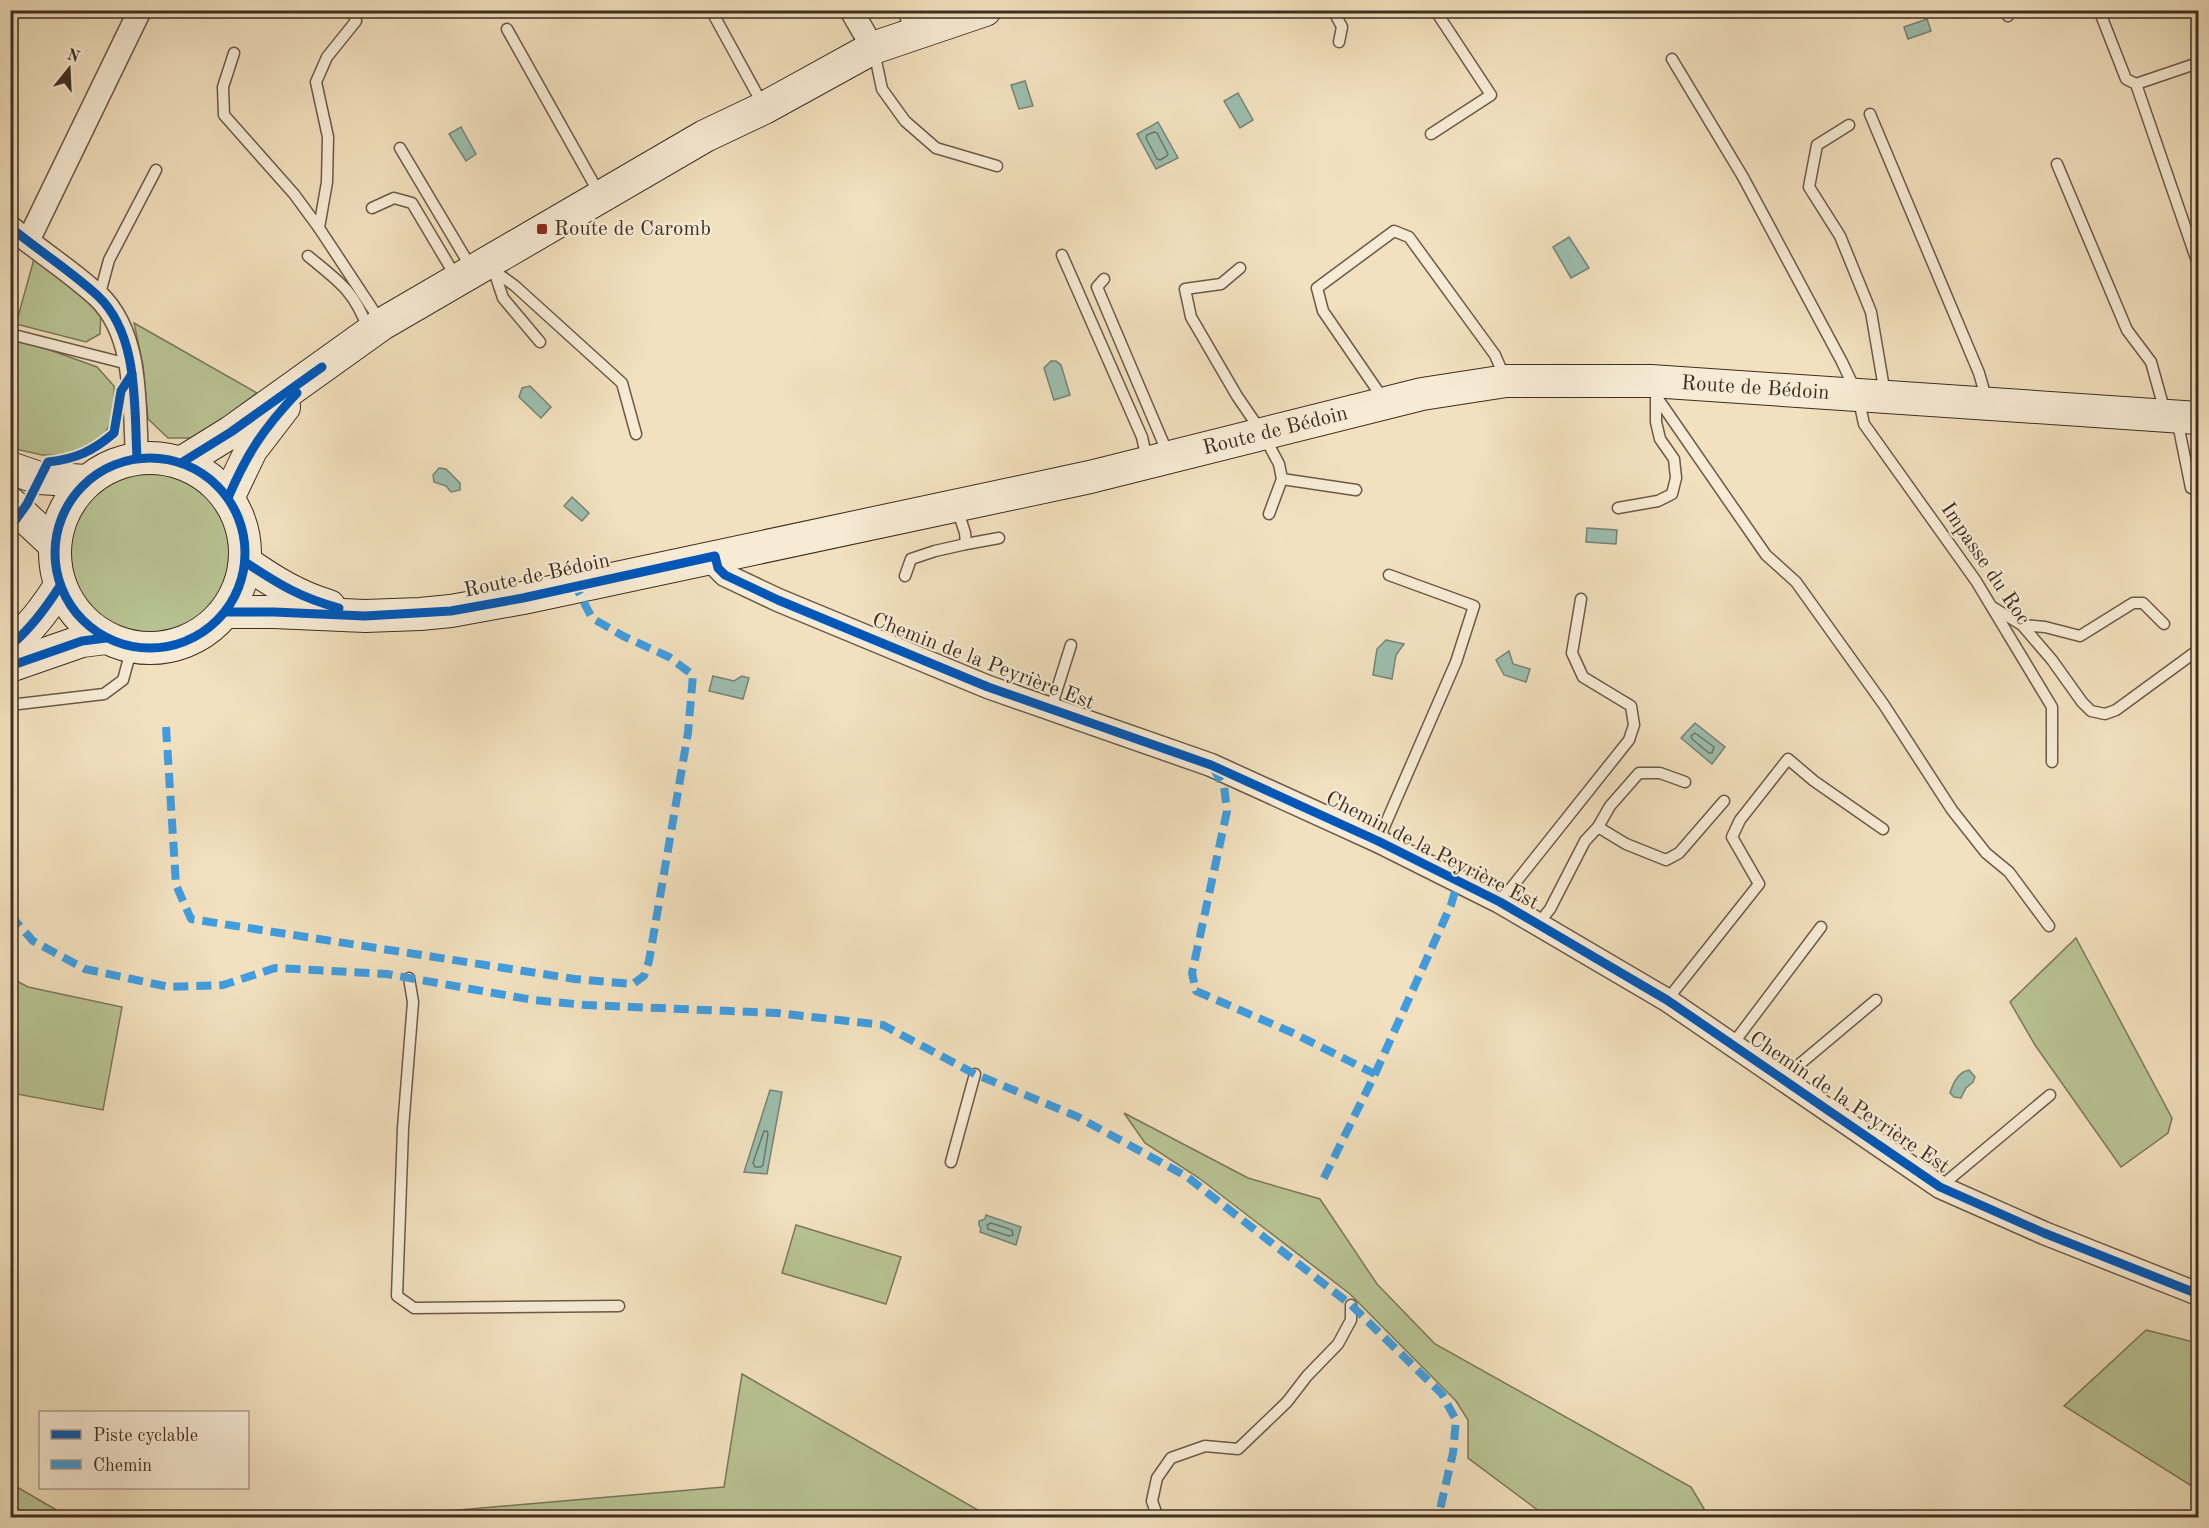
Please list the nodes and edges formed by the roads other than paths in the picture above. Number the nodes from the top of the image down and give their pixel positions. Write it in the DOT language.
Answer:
graph roads {
  1 [pos="140,10"];
  2 [pos="352,10"];
  3 [pos="711,10"];
  4 [pos="851,10"];
  5 [pos="984,10"];
  6 [pos="1333,10"];
  7 [pos="1435,10"];
  8 [pos="2099,10"];
  9 [pos="921,21"];
  10 [pos="507,29"];
  11 [pos="1339,42"];
  12 [pos="873,48"];
  13 [pos="234,53"];
  14 [pos="1672,60"];
  15 [pos="2199,63"];
  16 [pos="2136,84"];
  17 [pos="764,108"];
  18 [pos="1870,114"];
  19 [pos="1849,125"];
  20 [pos="1431,134"];
  21 [pos="400,148"];
  22 [pos="2057,164"];
  23 [pos="997,166"];
  24 [pos="156,170"];
  25 [pos="601,196"];
  26 [pos="372,208"];
  27 [pos="319,228"];
  28 [pos="19,234"];
  29 [pos="1062,255"];
  30 [pos="308,256"];
  31 [pos="2199,264"];
  32 [pos="1240,268"];
  33 [pos="477,271"];
  34 [pos="1104,279"];
  35 [pos="99,297"];
  36 [pos="376,328"];
  37 [pos="10,334"];
  38 [pos="540,342"];
  39 [pos="132,365"];
  40 [pos="322,367"];
  41 [pos="1506,381"];
  42 [pos="1654,389"];
  43 [pos="1872,397"];
  44 [pos="1386,403"];
  45 [pos="1988,404"];
  46 [pos="2180,416"];
  47 [pos="636,434"];
  48 [pos="1263,434"];
  49 [pos="137,458"];
  50 [pos="1158,460"];
  51 [pos="181,463"];
  52 [pos="10,468"];
  53 [pos="1282,479"];
  54 [pos="86,481"];
  55 [pos="1356,490"];
  56 [pos="2199,490"];
  57 [pos="228,498"];
  58 [pos="10,503"];
  59 [pos="956,505"];
  60 [pos="1618,508"];
  61 [pos="1269,514"];
  62 [pos="999,538"];
  63 [pos="54,544"];
  64 [pos="966,544"];
  65 [pos="715,556"];
  66 [pos="245,562"];
  67 [pos="1389,575"];
  68 [pos="905,576"];
  69 [pos="60,586"];
  70 [pos="1581,599"];
  71 [pos="1992,606"];
  72 [pos="225,612"];
  73 [pos="365,616"];
  74 [pos="2164,624"];
  75 [pos="2022,625"];
  76 [pos="119,643"];
  77 [pos="1071,645"];
  78 [pos="10,646"];
  79 [pos="2199,650"];
  80 [pos="10,666"];
  81 [pos="10,705"];
  82 [pos="1051,708"];
  83 [pos="2052,762"];
  84 [pos="1685,782"];
  85 [pos="1724,801"];
  86 [pos="1598,827"];
  87 [pos="1883,829"];
  88 [pos="1378,842"];
  89 [pos="1500,902"];
  90 [pos="1538,924"];
  91 [pos="2049,926"];
  92 [pos="1821,927"];
  93 [pos="410,978"];
  94 [pos="1667,1000"];
  95 [pos="1876,1000"];
  96 [pos="1732,1046"];
  97 [pos="975,1074"];
  98 [pos="1782,1080"];
  99 [pos="2050,1095"];
  100 [pos="951,1162"];
  101 [pos="1940,1187"];
  102 [pos="2199,1294"];
  103 [pos="1351,1305"];
  104 [pos="619,1306"];
  105 [pos="1158,1518"];
  1 -- 28 [label="street"];
  2 -- 27 [label="lane"];
  3 -- 17 [label="lane"];
  4 -- 12 [label="street"];
  5 -- 9 [label="main road"];
  6 -- 11 [label="lane"];
  7 -- 20 [label="lane"];
  8 -- 16 [label="lane"];
  9 -- 12 [label="main road"];
  10 -- 25 [label="lane"];
  12 -- 17 [label="main road"];
  12 -- 23 [label="lane"];
  13 -- 27 [label="lane"];
  14 -- 43 [label="lane"];
  15 -- 16 [label="lane"];
  16 -- 31 [label="lane"];
  17 -- 25 [label="main road"];
  18 -- 45 [label="lane"];
  19 -- 43 [label="lane"];
  21 -- 33 [label="lane"];
  22 -- 46 [label="lane"];
  24 -- 35 [label="lane"];
  25 -- 33 [label="main road"];
  26 -- 33 [label="lane"];
  27 -- 36 [label="lane"];
  28 -- 35 [label="street"];
  29 -- 50 [label="lane"];
  30 -- 36 [label="lane"];
  32 -- 48 [label="lane"];
  33 -- 36 [label="main road"];
  33 -- 38 [label="lane"];
  33 -- 47 [label="lane"];
  34 -- 50 [label="lane"];
  35 -- 39 [label="street"];
  36 -- 40 [label="main road"];
  37 -- 39 [label="lane"];
  39 -- 49 [label="street"];
  40 -- 51 [label="main road"];
  40 -- 57 [label="main road"];
  41 -- 42 [label="main road, Route de Bédoin"];
  41 -- 44 [label="main road, Route de Bédoin"];
  41 -- 44 [label="lane"];
  42 -- 43 [label="main road, Route de Bédoin"];
  42 -- 60 [label="lane"];
  42 -- 91 [label="lane"];
  43 -- 45 [label="main road, Route de Bédoin"];
  43 -- 71 [label="lane, Impasse du Roc"];
  44 -- 48 [label="main road, Route de Bédoin"];
  45 -- 46 [label="main road, Route de Bédoin"];
  46 -- 56 [label="lane"];
  48 -- 50 [label="main road, Route de Bédoin"];
  48 -- 53 [label="lane"];
  49 -- 51 [label="main road"];
  49 -- 54 [label="main road"];
  50 -- 59 [label="main road, Route de Bédoin"];
  51 -- 57 [label="main road"];
  52 -- 54 [label="main road"];
  53 -- 55 [label="lane"];
  53 -- 61 [label="lane"];
  54 -- 63 [label="main road"];
  57 -- 66 [label="main road"];
  58 -- 63 [label="main road"];
  59 -- 64 [label="lane"];
  59 -- 65 [label="main road, Route de Bédoin"];
  62 -- 64 [label="lane"];
  63 -- 69 [label="main road"];
  64 -- 68 [label="lane"];
  65 -- 73 [label="main road, Route de Bédoin"];
  65 -- 82 [label="street, Chemin de la Peyrière Est"];
  66 -- 72 [label="main road"];
  66 -- 73 [label="main road"];
  67 -- 88 [label="lane"];
  69 -- 76 [label="main road"];
  69 -- 78 [label="main road"];
  70 -- 89 [label="lane"];
  71 -- 75 [label="lane"];
  71 -- 83 [label="lane, Impasse du Roc"];
  72 -- 73 [label="main road"];
  72 -- 76 [label="main road"];
  74 -- 75 [label="lane"];
  75 -- 79 [label="lane"];
  76 -- 80 [label="main road"];
  76 -- 81 [label="lane"];
  77 -- 82 [label="lane"];
  82 -- 88 [label="street, Chemin de la Peyrière Est"];
  84 -- 86 [label="lane"];
  85 -- 86 [label="lane"];
  86 -- 90 [label="lane"];
  87 -- 94 [label="lane"];
  88 -- 89 [label="street, Chemin de la Peyrière Est"];
  89 -- 90 [label="street, Chemin de la Peyrière Est"];
  90 -- 94 [label="street, Chemin de la Peyrière Est"];
  92 -- 96 [label="lane"];
  93 -- 104 [label="lane"];
  94 -- 96 [label="street, Chemin de la Peyrière Est"];
  95 -- 98 [label="lane"];
  96 -- 98 [label="street, Chemin de la Peyrière Est"];
  97 -- 100 [label="lane"];
  98 -- 101 [label="street, Chemin de la Peyrière Est"];
  99 -- 101 [label="lane"];
  101 -- 102 [label="street, Chemin de la Peyrière Est"];
  103 -- 105 [label="lane"];
}
